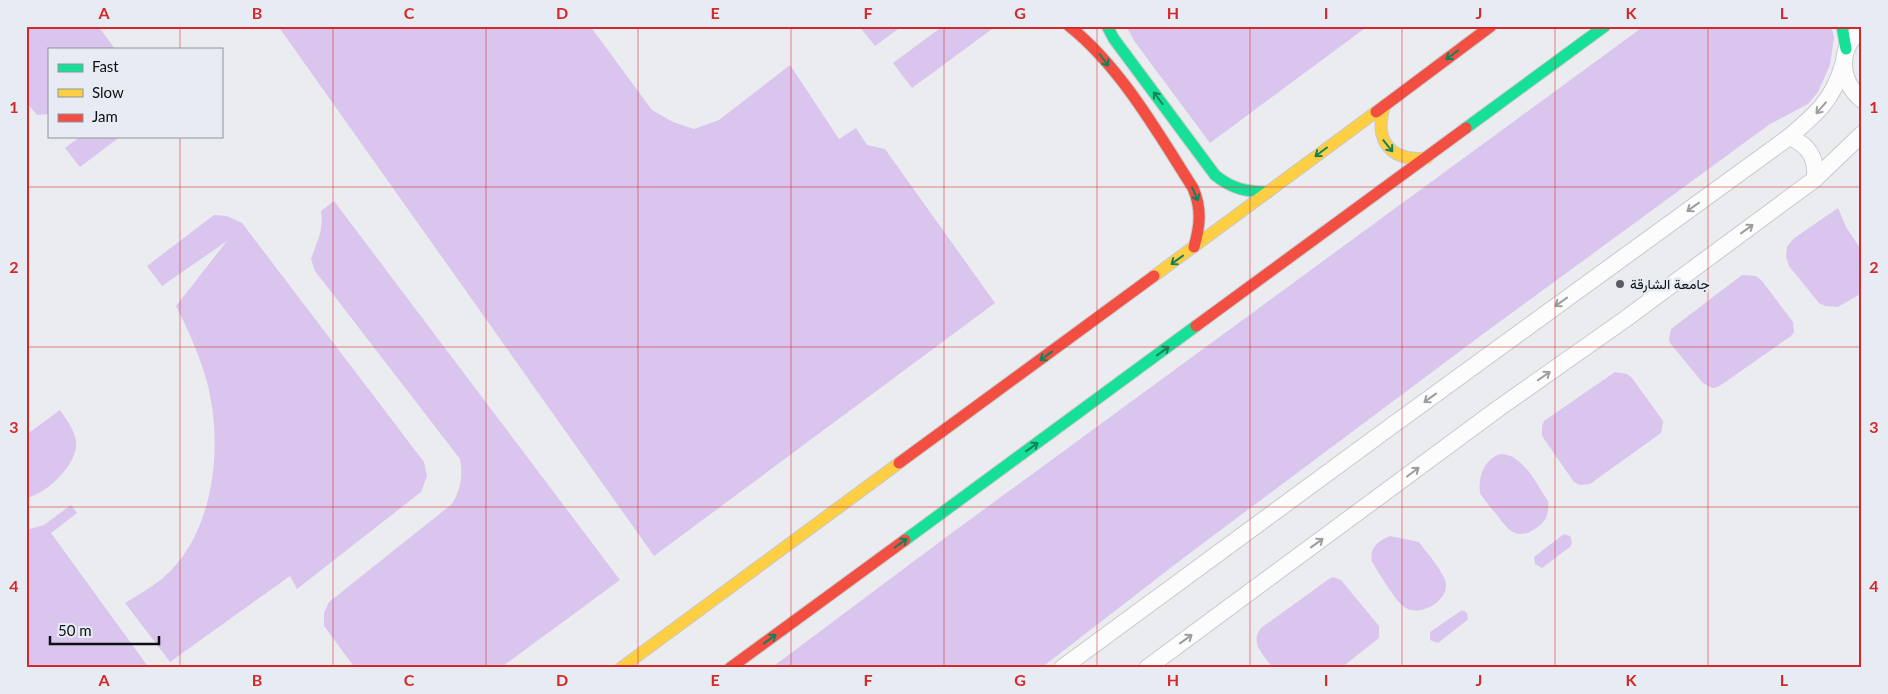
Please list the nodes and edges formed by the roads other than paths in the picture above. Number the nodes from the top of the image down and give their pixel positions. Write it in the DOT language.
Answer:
graph roads {
  1 [pos="1069,26"];
  2 [pos="1107,26"];
  3 [pos="1491,26"];
  4 [pos="1605,26"];
  5 [pos="1842,26"];
  6 [pos="1862,29"];
  7 [pos="1845,57"];
  8 [pos="1862,100"];
  9 [pos="1385,105"];
  10 [pos="1178,126"];
  11 [pos="1862,134"];
  12 [pos="1790,137"];
  13 [pos="1160,139"];
  14 [pos="1427,158"];
  15 [pos="1815,179"];
  16 [pos="1268,192"];
  17 [pos="1194,247"];
  18 [pos="621,668"];
  19 [pos="730,668"];
  20 [pos="1062,668"];
  21 [pos="1147,668"];
  1 -- 13 [label="street, one-way"];
  10 -- 2 [label="street, one-way"];
  3 -- 9 [label="street, one-way"];
  4 -- 14 [label="street"];
  5 -- 7 [label="street"];
  6 -- 7 [label="street"];
  7 -- 8 [label="street"];
  7 -- 12 [label="street, one-way"];
  9 -- 14 [label="street, one-way"];
  9 -- 16 [label="street, one-way"];
  10 -- 13 [label="street"];
  10 -- 16 [label="street"];
  11 -- 15 [label="street"];
  12 -- 15 [label="street"];
  12 -- 20 [label="street, one-way"];
  13 -- 17 [label="street, one-way"];
  19 -- 14 [label="street, one-way"];
  21 -- 15 [label="street, one-way"];
  16 -- 17 [label="street"];
  17 -- 18 [label="street, one-way"];
}
